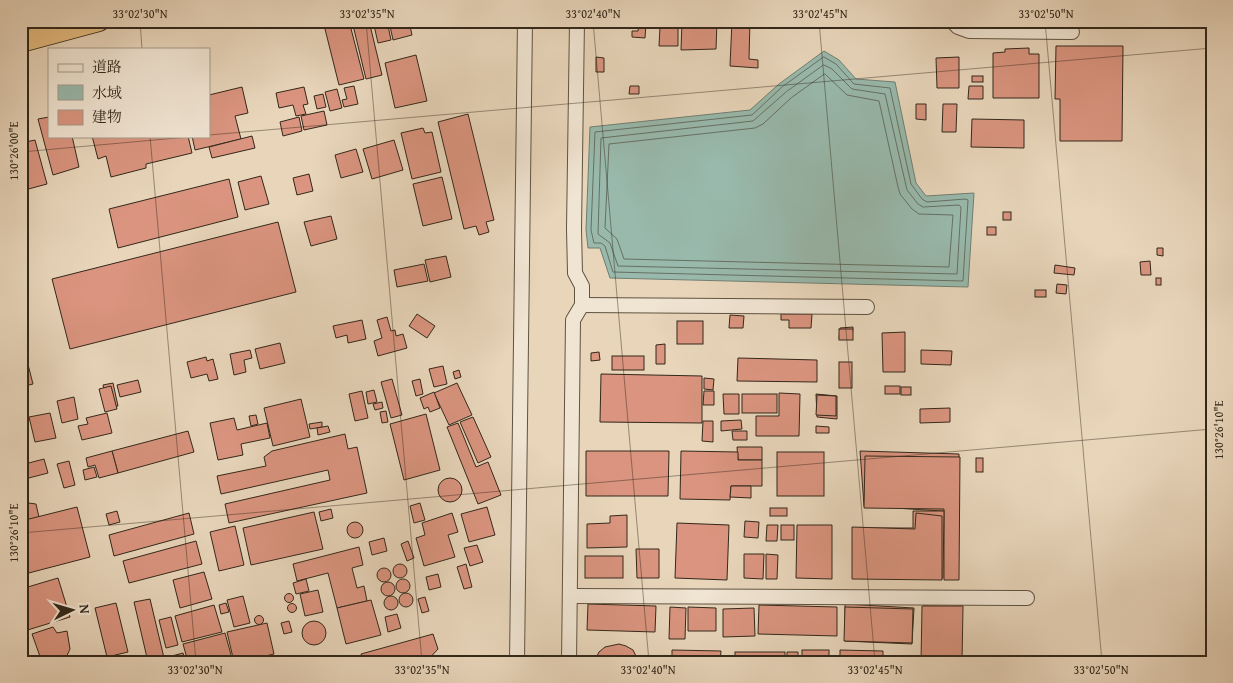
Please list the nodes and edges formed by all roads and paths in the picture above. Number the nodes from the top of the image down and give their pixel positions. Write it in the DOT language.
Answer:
graph roads {
  1 [pos="99,21"];
  2 [pos="525,21"];
  3 [pos="577,21"];
  4 [pos="952,21"];
  5 [pos="1072,32"];
  6 [pos="21,42"];
  7 [pos="582,305"];
  8 [pos="867,308"];
  9 [pos="570,596"];
  10 [pos="1028,598"];
  11 [pos="517,662"];
  12 [pos="569,662"];
  1 -- 6 [label="highway"];
  2 -- 11 [label="street"];
  3 -- 7 [label="street"];
  4 -- 5 [label="street"];
  7 -- 8 [label="street"];
  7 -- 9 [label="street"];
  9 -- 10 [label="street"];
  9 -- 12 [label="street"];
}
